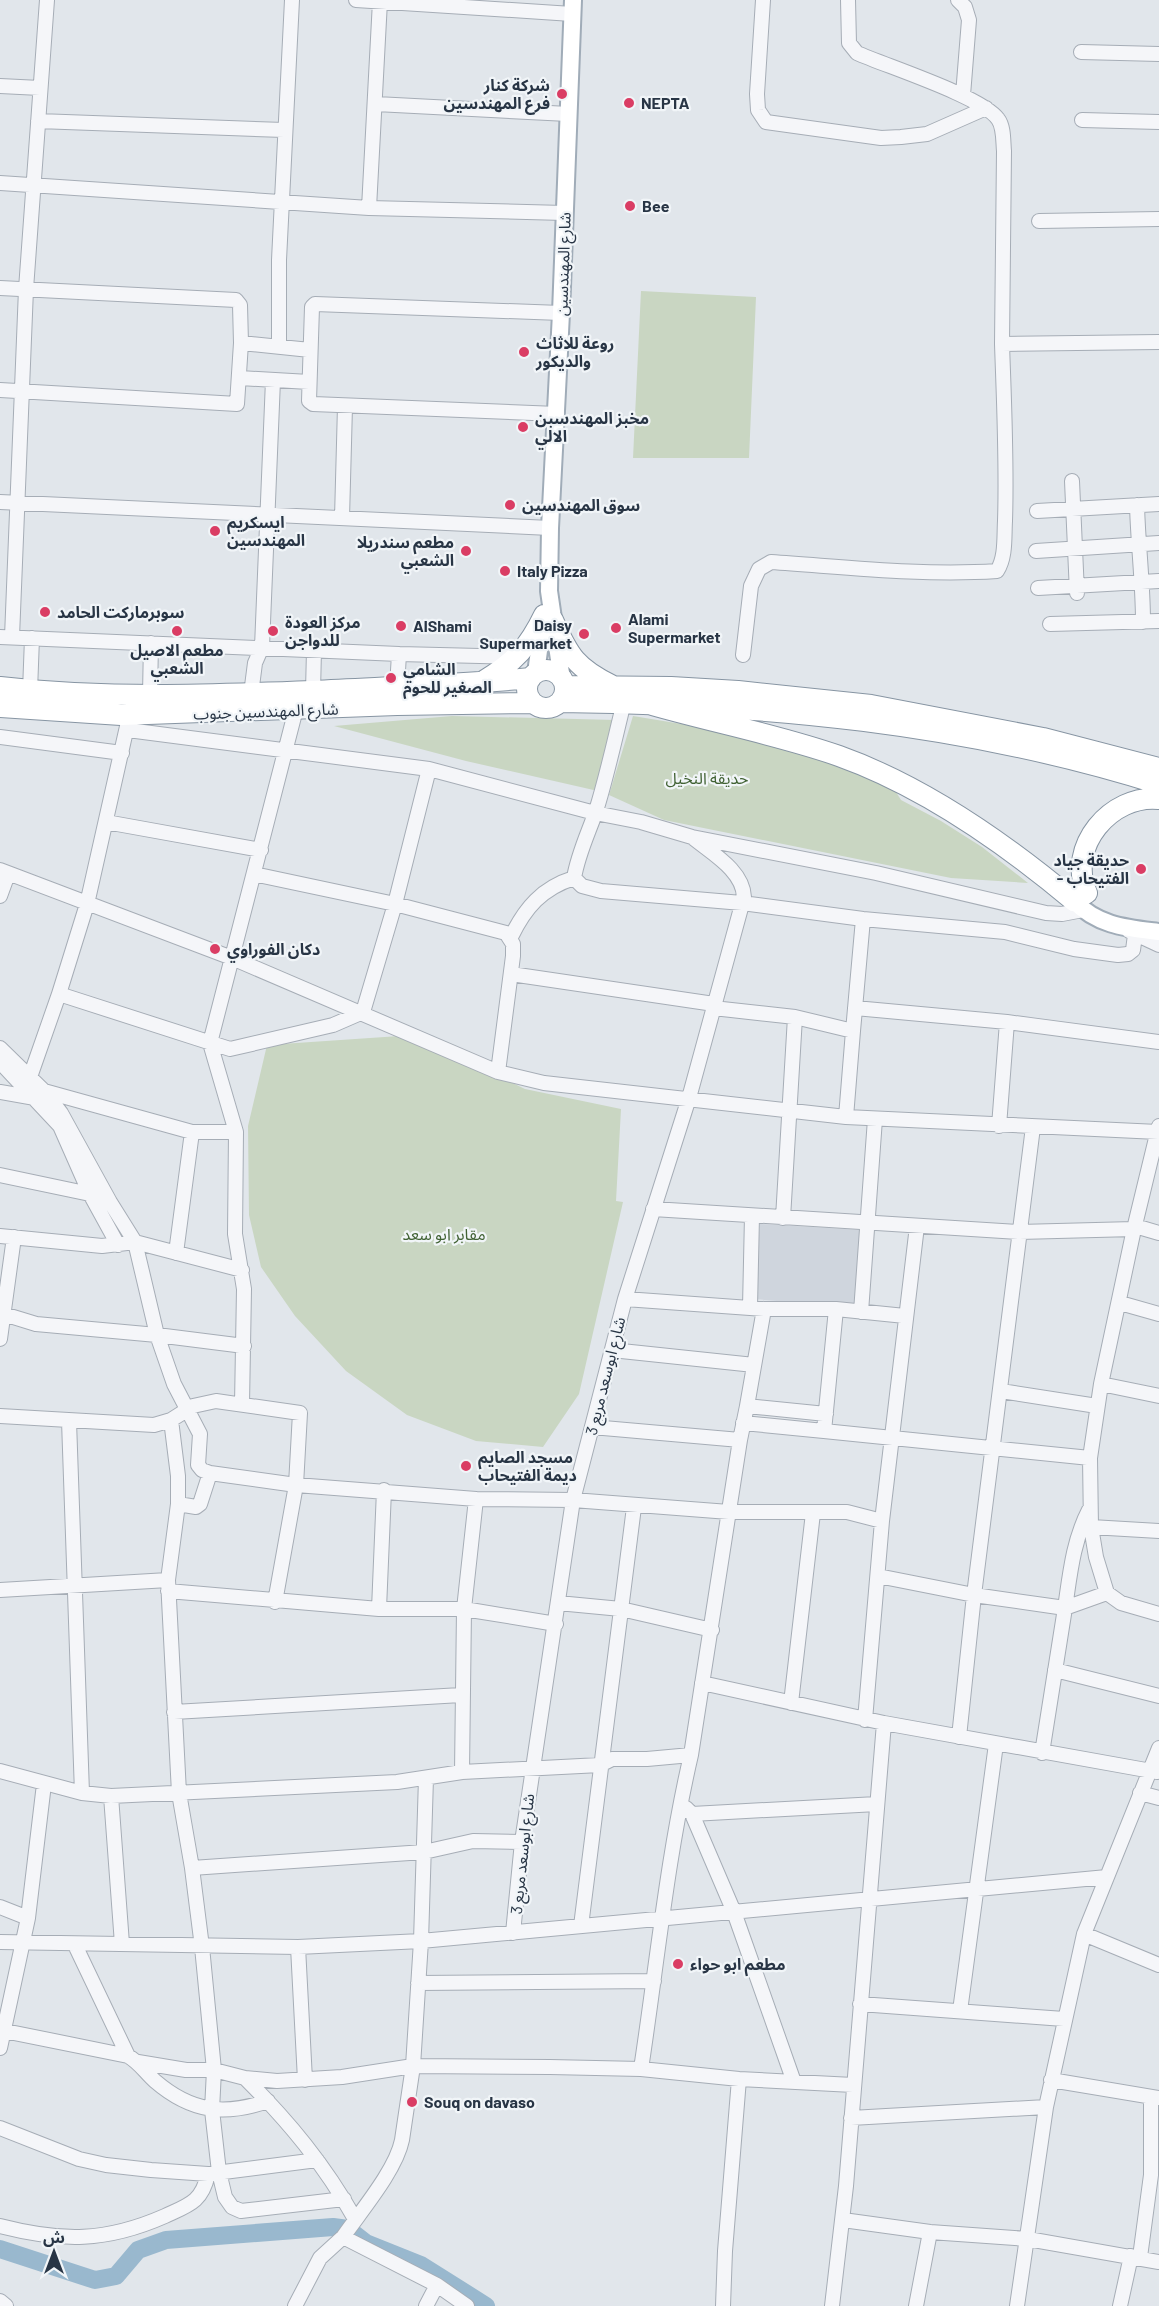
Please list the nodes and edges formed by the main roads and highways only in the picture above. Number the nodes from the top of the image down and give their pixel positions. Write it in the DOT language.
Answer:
graph roads {
  1 [pos="572,7"];
  2 [pos="548,617"];
  3 [pos="534,676"];
  4 [pos="482,682"];
  5 [pos="0,687"];
  6 [pos="562,689"];
  7 [pos="179,694"];
  8 [pos="620,695"];
  9 [pos="533,703"];
  10 [pos="645,703"];
  11 [pos="0,707"];
  12 [pos="180,714"];
  13 [pos="1159,768"];
  14 [pos="1159,784"];
  15 [pos="1159,799"];
  16 [pos="1081,901"];
  17 [pos="1159,922"];
  18 [pos="1159,932"];
  1 -- 2 [label="main road, شارع المهندسين"];
  2 -- 3 [label="main road"];
  2 -- 4 [label="highway"];
  2 -- 6 [label="main road"];
  2 -- 8 [label="highway"];
  3 -- 4 [label="highway, شارع المهندسين جنوب"];
  3 -- 6 [label="highway"];
  3 -- 9 [label="highway"];
  4 -- 7 [label="highway, شارع المهندسين جنوب"];
  5 -- 7 [label="highway, شارع المهندسين جنوب"];
  6 -- 8 [label="highway"];
  6 -- 9 [label="highway"];
  7 -- 12 [label="highway"];
  8 -- 10 [label="highway"];
  8 -- 13 [label="highway"];
  9 -- 12 [label="highway, شارع المهندسين جنوب"];
  10 -- 14 [label="highway"];
  10 -- 16 [label="highway"];
  11 -- 12 [label="highway, شارع المهندسين جنوب"];
  15 -- 16 [label="highway"];
  16 -- 17 [label="main road"];
  16 -- 18 [label="main road"];
}
